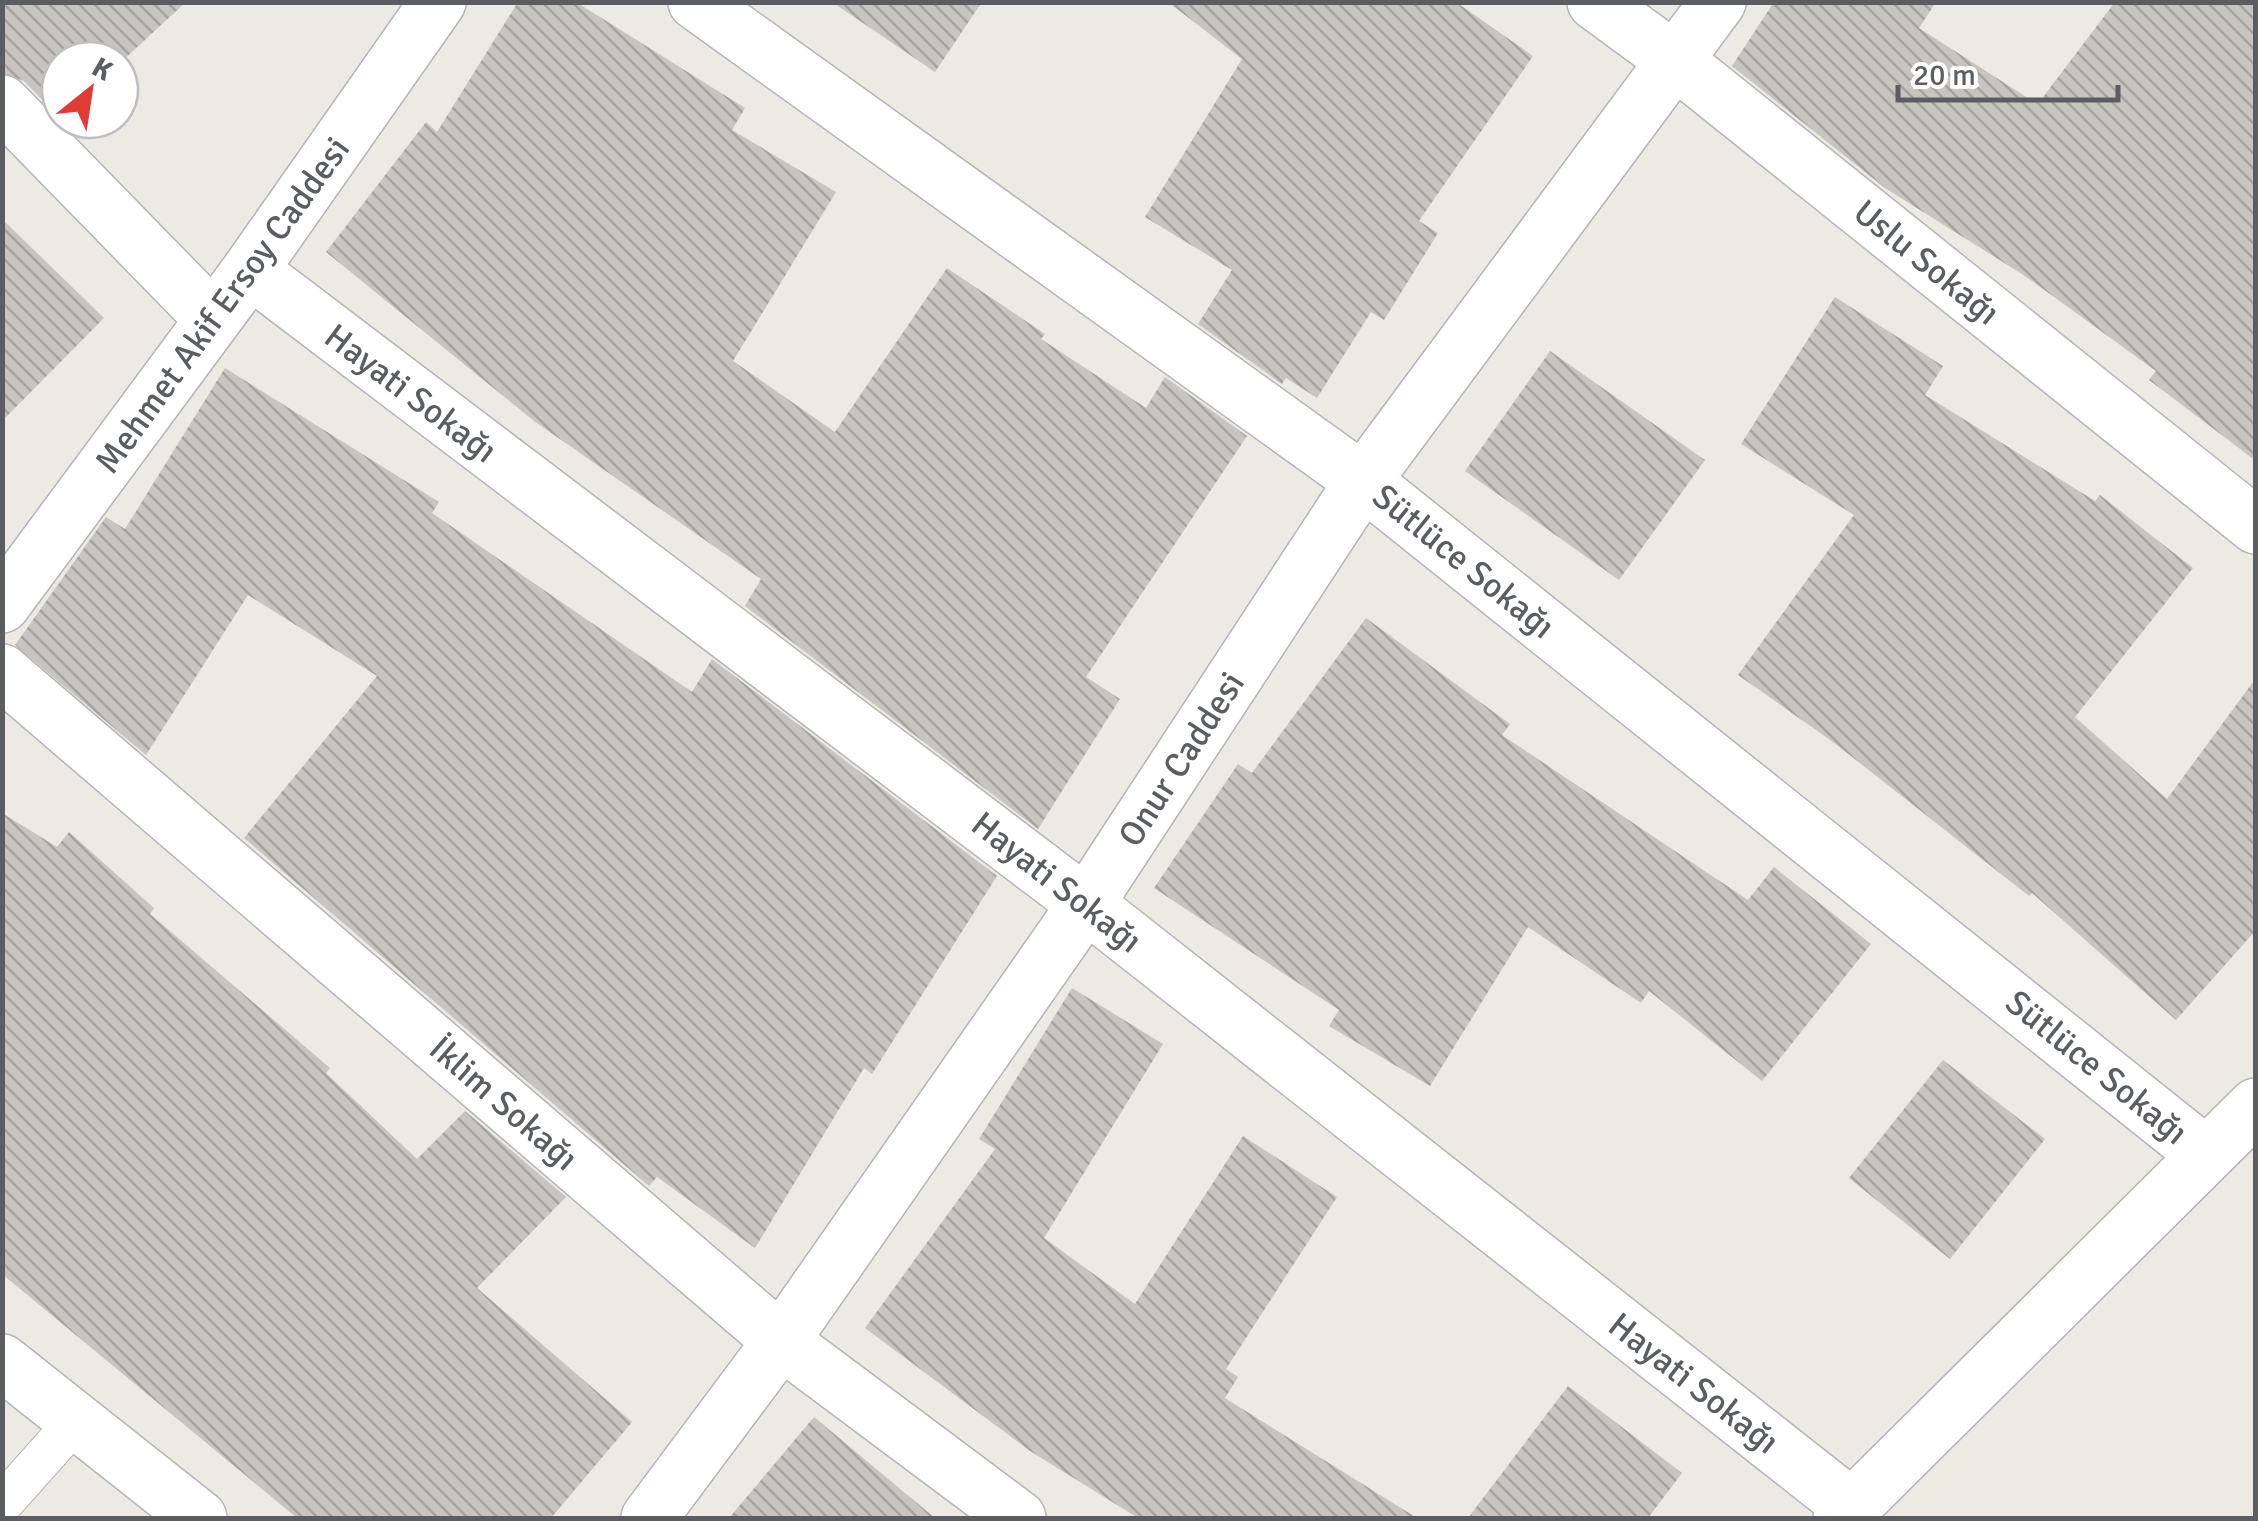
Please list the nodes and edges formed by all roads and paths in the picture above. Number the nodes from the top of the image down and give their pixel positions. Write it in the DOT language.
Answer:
graph roads {
  1 [pos="438,2"];
  2 [pos="696,2"];
  3 [pos="1594,2"];
  4 [pos="1718,2"];
  5 [pos="1677,62"];
  6 [pos="2,103"];
  7 [pos="250,270"];
  8 [pos="212,318"];
  9 [pos="1364,481"];
  10 [pos="2256,526"];
  11 [pos="2,606"];
  12 [pos="2,672"];
  13 [pos="1086,904"];
  14 [pos="2256,1106"];
  15 [pos="2206,1155"];
  16 [pos="781,1341"];
  17 [pos="2,1362"];
  18 [pos="76,1421"];
  19 [pos="2,1504"];
  20 [pos="1847,1513"];
  21 [pos="199,1518"];
  22 [pos="649,1518"];
  23 [pos="1018,1518"];
  1 -- 7 [label="street, Mehmet Akif Ersoy Caddesi"];
  2 -- 9 [label="street, Sütlüce Sokağı"];
  3 -- 5 [label="street, Uslu Sokağı"];
  4 -- 5 [label="street, Onur Caddesi"];
  5 -- 9 [label="street, Onur Caddesi"];
  5 -- 10 [label="street, Uslu Sokağı"];
  6 -- 8 [label="street"];
  7 -- 8 [label="street, Mehmet Akif Ersoy Caddesi"];
  7 -- 13 [label="street, Hayati Sokağı"];
  8 -- 11 [label="street, Mehmet Akif Ersoy Caddesi"];
  9 -- 13 [label="street, Onur Caddesi"];
  9 -- 15 [label="street, Sütlüce Sokağı"];
  12 -- 16 [label="street, İklim Sokağı"];
  13 -- 16 [label="street, Onur Caddesi"];
  13 -- 20 [label="street, Hayati Sokağı"];
  14 -- 15 [label="street"];
  15 -- 20 [label="street"];
  16 -- 22 [label="street, Onur Caddesi"];
  16 -- 23 [label="street, İklim Sokağı"];
  17 -- 18 [label="street"];
  18 -- 19 [label="lane"];
  18 -- 21 [label="street"];
}
